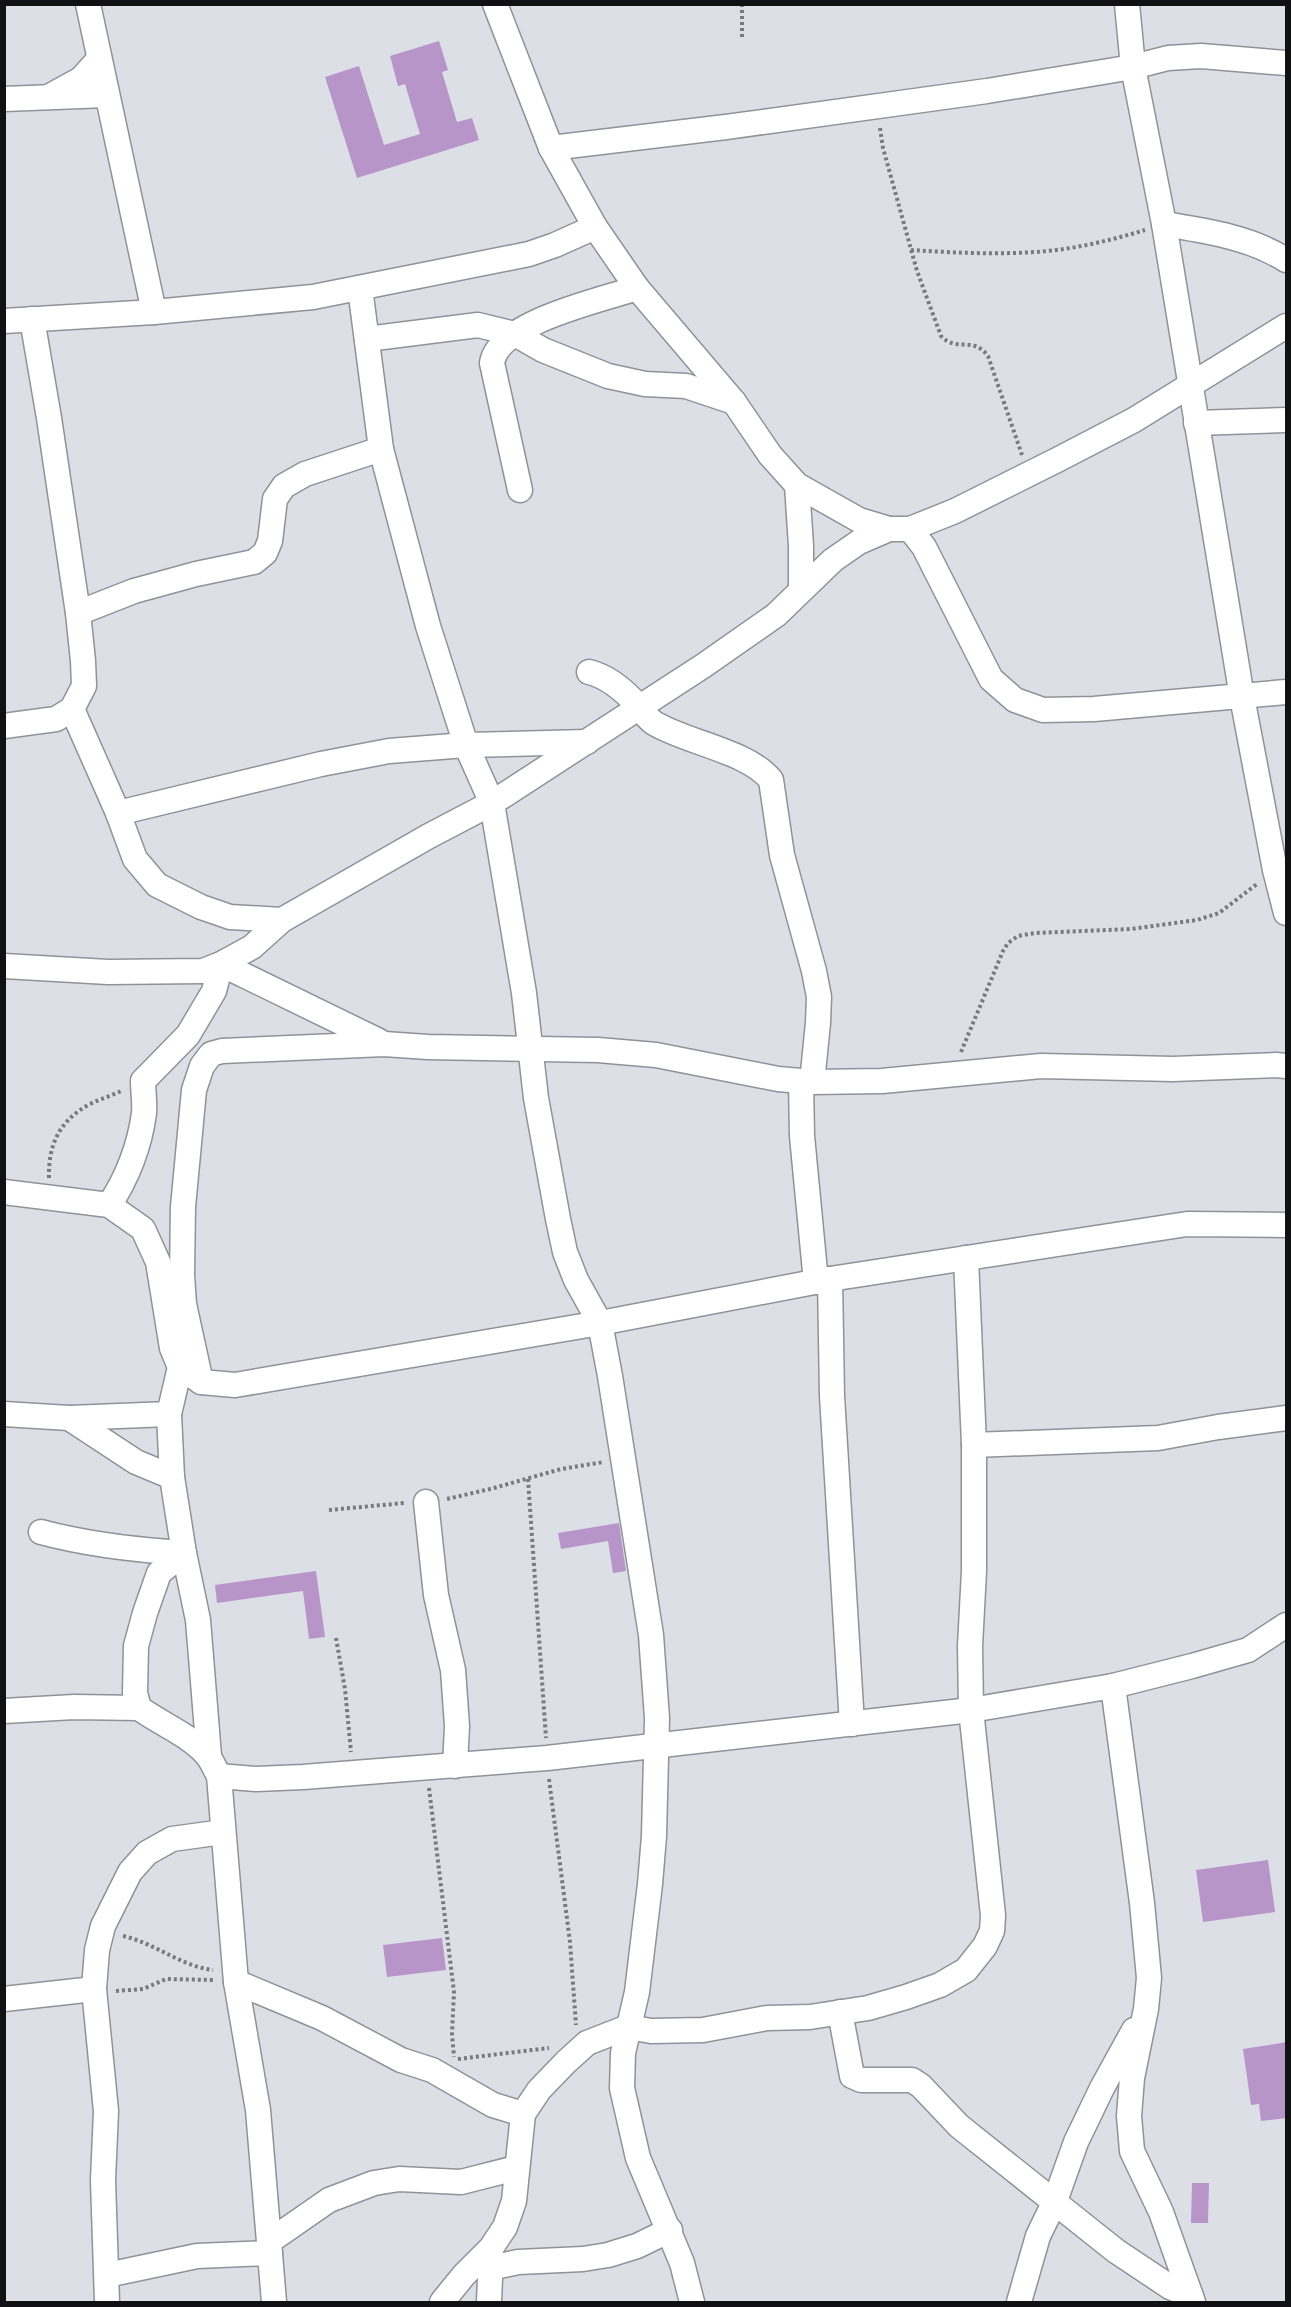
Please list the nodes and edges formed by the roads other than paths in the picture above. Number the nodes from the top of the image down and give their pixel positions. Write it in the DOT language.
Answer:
graph roads {
  1 [pos="88,4"];
  2 [pos="495,4"];
  3 [pos="1127,4"];
  4 [pos="99,59"];
  5 [pos="1287,63"];
  6 [pos="1133,67"];
  7 [pos="107,95"];
  8 [pos="45,98"];
  9 [pos="4,99"];
  10 [pos="551,148"];
  11 [pos="1164,224"];
  12 [pos="594,226"];
  13 [pos="1287,260"];
  14 [pos="360,288"];
  15 [pos="637,288"];
  16 [pos="154,312"];
  17 [pos="32,320"];
  18 [pos="4,321"];
  19 [pos="1287,326"];
  20 [pos="515,334"];
  21 [pos="367,339"];
  22 [pos="1190,387"];
  23 [pos="734,402"];
  24 [pos="1287,420"];
  25 [pos="1196,423"];
  26 [pos="381,449"];
  27 [pos="797,485"];
  28 [pos="520,490"];
  29 [pos="899,529"];
  30 [pos="801,590"];
  31 [pos="78,613"];
  32 [pos="589,672"];
  33 [pos="1287,692"];
  34 [pos="1242,697"];
  35 [pos="640,708"];
  36 [pos="72,709"];
  37 [pos="4,726"];
  38 [pos="587,742"];
  39 [pos="466,745"];
  40 [pos="492,803"];
  41 [pos="118,813"];
  42 [pos="1281,869"];
  43 [pos="1287,913"];
  44 [pos="282,920"];
  45 [pos="221,964"];
  46 [pos="4,966"];
  47 [pos="384,1044"];
  48 [pos="530,1049"];
  49 [pos="1287,1066"];
  50 [pos="807,1081"];
  51 [pos="4,1192"];
  52 [pos="109,1205"];
  53 [pos="1287,1225"];
  54 [pos="966,1258"];
  55 [pos="823,1281"];
  56 [pos="600,1323"];
  57 [pos="180,1367"];
  58 [pos="201,1382"];
  59 [pos="4,1413"];
  60 [pos="169,1414"];
  61 [pos="69,1418"];
  62 [pos="1287,1418"];
  63 [pos="974,1445"];
  64 [pos="172,1477"];
  65 [pos="426,1502"];
  66 [pos="41,1532"];
  67 [pos="184,1553"];
  68 [pos="1287,1625"];
  69 [pos="1113,1686"];
  70 [pos="139,1708"];
  71 [pos="971,1710"];
  72 [pos="4,1711"];
  73 [pos="852,1724"];
  74 [pos="657,1746"];
  75 [pos="214,1766"];
  76 [pos="455,1766"];
  77 [pos="223,1832"];
  78 [pos="236,1976"];
  79 [pos="94,1989"];
  80 [pos="4,1999"];
  81 [pos="1146,2009"];
  82 [pos="840,2013"];
  83 [pos="628,2027"];
  84 [pos="523,2114"];
  85 [pos="516,2168"];
  86 [pos="1055,2201"];
  87 [pos="670,2230"];
  88 [pos="270,2247"];
  89 [pos="490,2258"];
  90 [pos="107,2275"];
  91 [pos="1022,2300"];
  92 [pos="1192,2300"];
  93 [pos="106,2302"];
  94 [pos="274,2302"];
  95 [pos="442,2302"];
  96 [pos="489,2302"];
  97 [pos="692,2302"];
  1 -- 4 [label="street"];
  2 -- 10 [label="street"];
  3 -- 6 [label="street"];
  4 -- 7 [label="street"];
  4 -- 8 [label="street"];
  5 -- 6 [label="street"];
  6 -- 10 [label="street"];
  6 -- 11 [label="street"];
  7 -- 8 [label="street"];
  7 -- 16 [label="street"];
  8 -- 9 [label="street"];
  10 -- 12 [label="street"];
  11 -- 13 [label="street"];
  11 -- 22 [label="street"];
  12 -- 14 [label="street"];
  12 -- 15 [label="street"];
  14 -- 16 [label="street"];
  14 -- 21 [label="street"];
  15 -- 20 [label="street"];
  15 -- 23 [label="street"];
  16 -- 17 [label="street"];
  17 -- 18 [label="street"];
  17 -- 31 [label="street"];
  19 -- 22 [label="street"];
  20 -- 21 [label="street"];
  20 -- 23 [label="street"];
  20 -- 28 [label="street"];
  21 -- 26 [label="street"];
  22 -- 25 [label="street"];
  22 -- 29 [label="street"];
  23 -- 27 [label="street"];
  24 -- 25 [label="street"];
  25 -- 34 [label="street"];
  26 -- 31 [label="street"];
  26 -- 39 [label="street"];
  27 -- 29 [label="street"];
  27 -- 30 [label="street"];
  29 -- 30 [label="street"];
  29 -- 34 [label="street"];
  30 -- 35 [label="street"];
  31 -- 36 [label="street"];
  32 -- 35 [label="street"];
  33 -- 34 [label="street"];
  34 -- 42 [label="street"];
  35 -- 38 [label="street"];
  35 -- 50 [label="street"];
  36 -- 37 [label="street"];
  36 -- 41 [label="street"];
  38 -- 39 [label="street"];
  38 -- 40 [label="street"];
  39 -- 40 [label="street"];
  39 -- 41 [label="street"];
  40 -- 44 [label="street"];
  40 -- 48 [label="street"];
  41 -- 44 [label="street"];
  42 -- 43 [label="street"];
  44 -- 45 [label="street"];
  45 -- 46 [label="street"];
  45 -- 47 [label="street"];
  45 -- 52 [label="street"];
  47 -- 48 [label="street"];
  47 -- 58 [label="street"];
  48 -- 50 [label="street"];
  48 -- 56 [label="street"];
  49 -- 50 [label="street"];
  50 -- 55 [label="street"];
  51 -- 52 [label="street"];
  52 -- 57 [label="street"];
  53 -- 54 [label="street"];
  54 -- 55 [label="street"];
  54 -- 63 [label="street"];
  55 -- 56 [label="street"];
  55 -- 73 [label="street"];
  56 -- 58 [label="street"];
  56 -- 74 [label="street"];
  57 -- 58 [label="street"];
  57 -- 60 [label="street"];
  59 -- 61 [label="street"];
  60 -- 61 [label="street"];
  60 -- 64 [label="street"];
  61 -- 64 [label="street"];
  62 -- 63 [label="street"];
  63 -- 71 [label="street"];
  64 -- 67 [label="street"];
  65 -- 76 [label="street"];
  66 -- 67 [label="street"];
  67 -- 70 [label="street"];
  67 -- 75 [label="street"];
  68 -- 69 [label="street"];
  69 -- 71 [label="street"];
  69 -- 81 [label="street"];
  70 -- 72 [label="street"];
  70 -- 75 [label="street"];
  71 -- 73 [label="street"];
  71 -- 82 [label="street"];
  73 -- 74 [label="street"];
  74 -- 76 [label="street"];
  74 -- 83 [label="street"];
  75 -- 76 [label="street"];
  75 -- 77 [label="street"];
  77 -- 78 [label="street"];
  77 -- 79 [label="street"];
  78 -- 84 [label="street"];
  78 -- 88 [label="street"];
  79 -- 80 [label="street"];
  79 -- 90 [label="street"];
  81 -- 86 [label="street"];
  81 -- 92 [label="street"];
  82 -- 83 [label="street"];
  82 -- 86 [label="street"];
  83 -- 84 [label="street"];
  83 -- 87 [label="street"];
  84 -- 85 [label="street"];
  85 -- 88 [label="street"];
  85 -- 89 [label="street"];
  86 -- 91 [label="street"];
  86 -- 92 [label="street"];
  87 -- 89 [label="street"];
  87 -- 97 [label="street"];
  88 -- 90 [label="street"];
  88 -- 94 [label="street"];
  89 -- 95 [label="street"];
  89 -- 96 [label="street"];
  90 -- 93 [label="street"];
}
